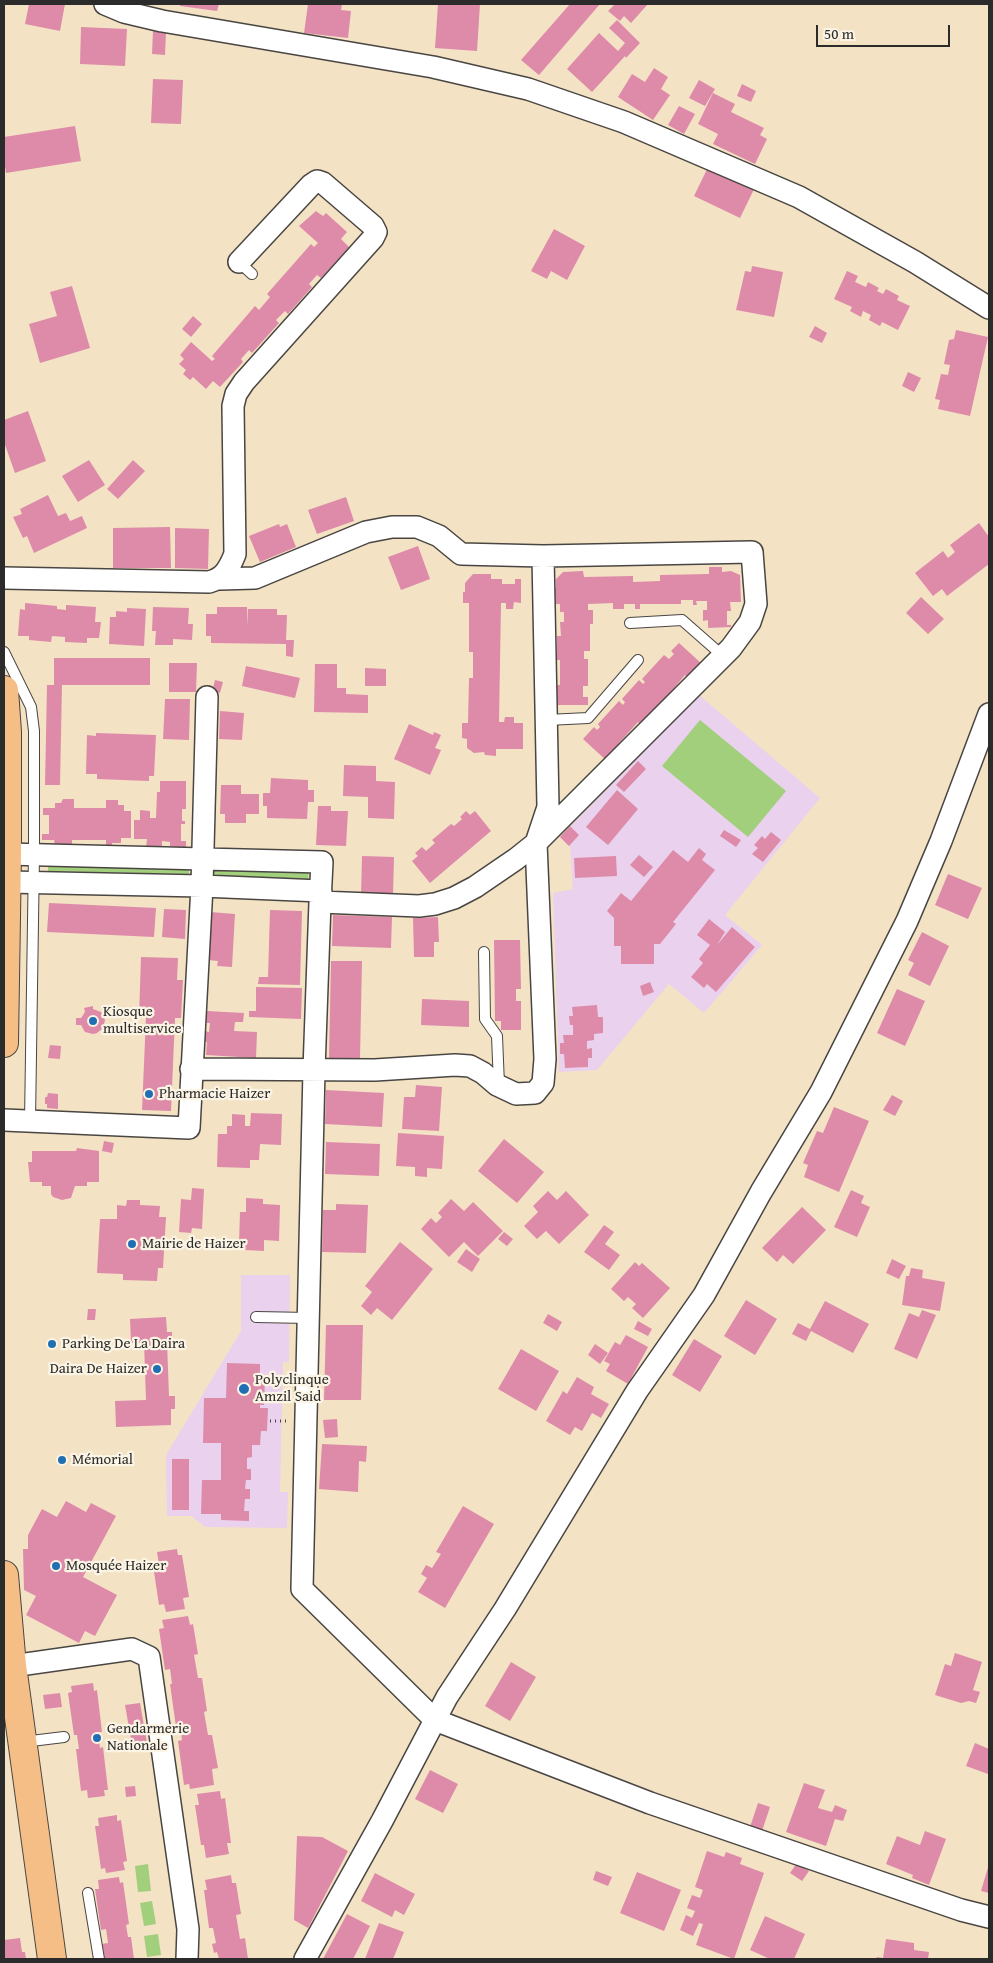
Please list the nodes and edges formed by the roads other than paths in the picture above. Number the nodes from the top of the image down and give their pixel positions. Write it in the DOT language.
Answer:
graph roads {
  1 [pos="105,4"];
  2 [pos="245,268"];
  3 [pos="989,308"];
  4 [pos="543,556"];
  5 [pos="4,578"];
  6 [pos="220,579"];
  7 [pos="630,623"];
  8 [pos="4,652"];
  9 [pos="723,656"];
  10 [pos="638,660"];
  11 [pos="4,690"];
  12 [pos="207,697"];
  13 [pos="989,714"];
  14 [pos="547,720"];
  15 [pos="536,843"];
  16 [pos="7,854"];
  17 [pos="34,855"];
  18 [pos="201,859"];
  19 [pos="20,882"];
  20 [pos="202,886"];
  21 [pos="321,896"];
  22 [pos="484,952"];
  23 [pos="4,1006"];
  24 [pos="4,1030"];
  25 [pos="4,1043"];
  26 [pos="191,1069"];
  27 [pos="314,1070"];
  28 [pos="499,1086"];
  29 [pos="4,1120"];
  30 [pos="30,1121"];
  31 [pos="256,1317"];
  32 [pos="308,1318"];
  33 [pos="4,1575"];
  34 [pos="12,1666"];
  35 [pos="435,1720"];
  36 [pos="64,1737"];
  37 [pos="22,1742"];
  38 [pos="88,1892"];
  39 [pos="989,1917"];
  40 [pos="52,1959"];
  41 [pos="99,1959"];
  42 [pos="187,1959"];
  43 [pos="305,1959"];
  1 -- 3 [label="street"];
  2 -- 6 [label="street"];
  4 -- 6 [label="street"];
  4 -- 9 [label="street"];
  4 -- 14 [label="street"];
  5 -- 6 [label="street"];
  7 -- 9 [label="lane"];
  8 -- 17 [label="lane"];
  9 -- 15 [label="street"];
  10 -- 14 [label="lane"];
  11 -- 16 [label="main road"];
  12 -- 18 [label="street"];
  13 -- 35 [label="street"];
  14 -- 15 [label="street"];
  15 -- 21 [label="street"];
  15 -- 28 [label="street"];
  16 -- 17 [label="street"];
  16 -- 19 [label="main road"];
  17 -- 18 [label="street"];
  17 -- 19 [label="lane"];
  18 -- 20 [label="street"];
  18 -- 21 [label="street"];
  19 -- 20 [label="street"];
  19 -- 23 [label="main road"];
  19 -- 30 [label="lane"];
  20 -- 21 [label="street"];
  20 -- 26 [label="street"];
  21 -- 27 [label="street"];
  22 -- 28 [label="lane"];
  23 -- 24 [label="main road"];
  24 -- 25 [label="main road"];
  26 -- 27 [label="street"];
  26 -- 30 [label="street"];
  27 -- 28 [label="street"];
  27 -- 32 [label="street"];
  29 -- 30 [label="street"];
  31 -- 32 [label="lane"];
  32 -- 35 [label="street"];
  33 -- 34 [label="main road"];
  34 -- 37 [label="main road"];
  34 -- 42 [label="street"];
  35 -- 39 [label="street"];
  35 -- 43 [label="street"];
  36 -- 37 [label="lane"];
  37 -- 40 [label="main road"];
  38 -- 41 [label="lane"];
}
